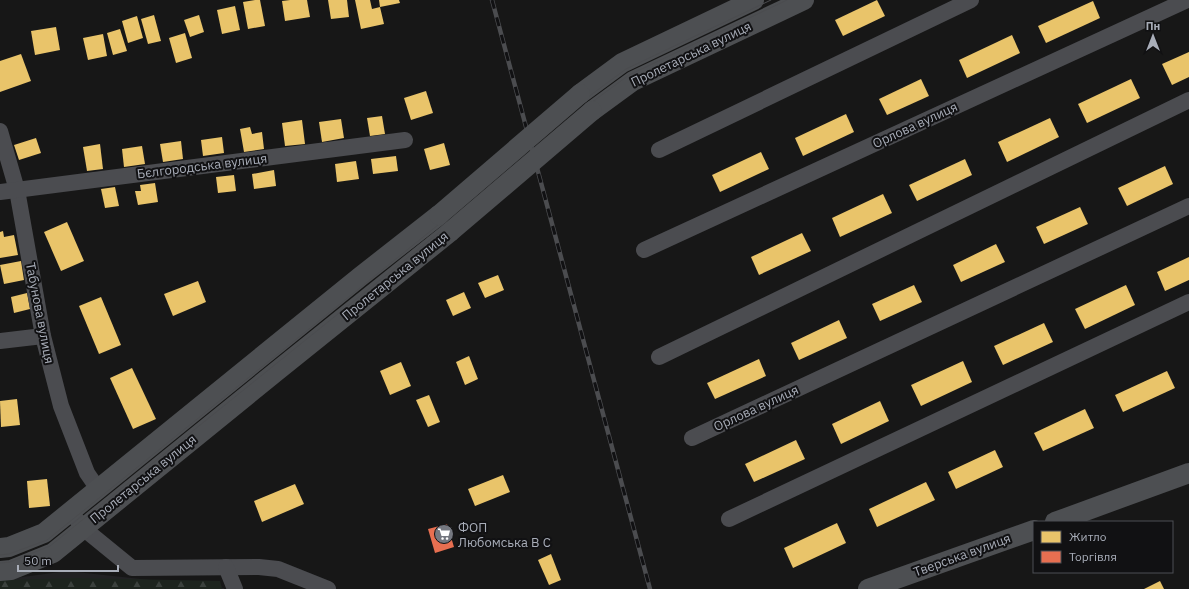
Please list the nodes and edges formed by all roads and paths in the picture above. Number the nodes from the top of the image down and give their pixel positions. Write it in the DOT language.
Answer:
graph roads {
  1 [pos="754,0"];
  2 [pos="804,0"];
  3 [pos="971,0"];
  4 [pos="1187,0"];
  5 [pos="1189,100"];
  6 [pos="0,131"];
  7 [pos="405,140"];
  8 [pos="660,150"];
  9 [pos="17,190"];
  10 [pos="0,192"];
  11 [pos="1189,206"];
  12 [pos="644,250"];
  13 [pos="1189,302"];
  14 [pos="43,336"];
  15 [pos="0,341"];
  16 [pos="660,357"];
  17 [pos="692,438"];
  18 [pos="1189,473"];
  19 [pos="98,489"];
  20 [pos="729,519"];
  21 [pos="77,520"];
  22 [pos="1058,521"];
  23 [pos="1033,530"];
  24 [pos="0,548"];
  25 [pos="226,567"];
  26 [pos="0,571"];
  27 [pos="235,589"];
  28 [pos="328,589"];
  29 [pos="868,589"];
  1 -- 19 [label="main road, Пролетарська вулиця, bridge"];
  2 -- 21 [label="main road, Пролетарська вулиця, bridge"];
  3 -- 8 [label="street"];
  4 -- 12 [label="street, Орлова вулиця"];
  5 -- 16 [label="street"];
  6 -- 9 [label="street, Табунова вулиця"];
  7 -- 9 [label="street, Бєлгородська вулиця"];
  9 -- 10 [label="street, Бєлгородська вулиця"];
  9 -- 14 [label="street, Табунова вулиця"];
  11 -- 17 [label="street, Орлова вулиця"];
  13 -- 20 [label="street"];
  14 -- 15 [label="street"];
  14 -- 19 [label="street, Табунова вулиця"];
  18 -- 22 [label="main road"];
  19 -- 21 [label="main road, Пролетарська вулиця"];
  21 -- 24 [label="main road, Пролетарська вулиця"];
  21 -- 25 [label="street"];
  21 -- 26 [label="main road, Пролетарська вулиця"];
  23 -- 29 [label="main road, Тверська вулиця"];
  25 -- 27 [label="street"];
  25 -- 28 [label="street"];
}
